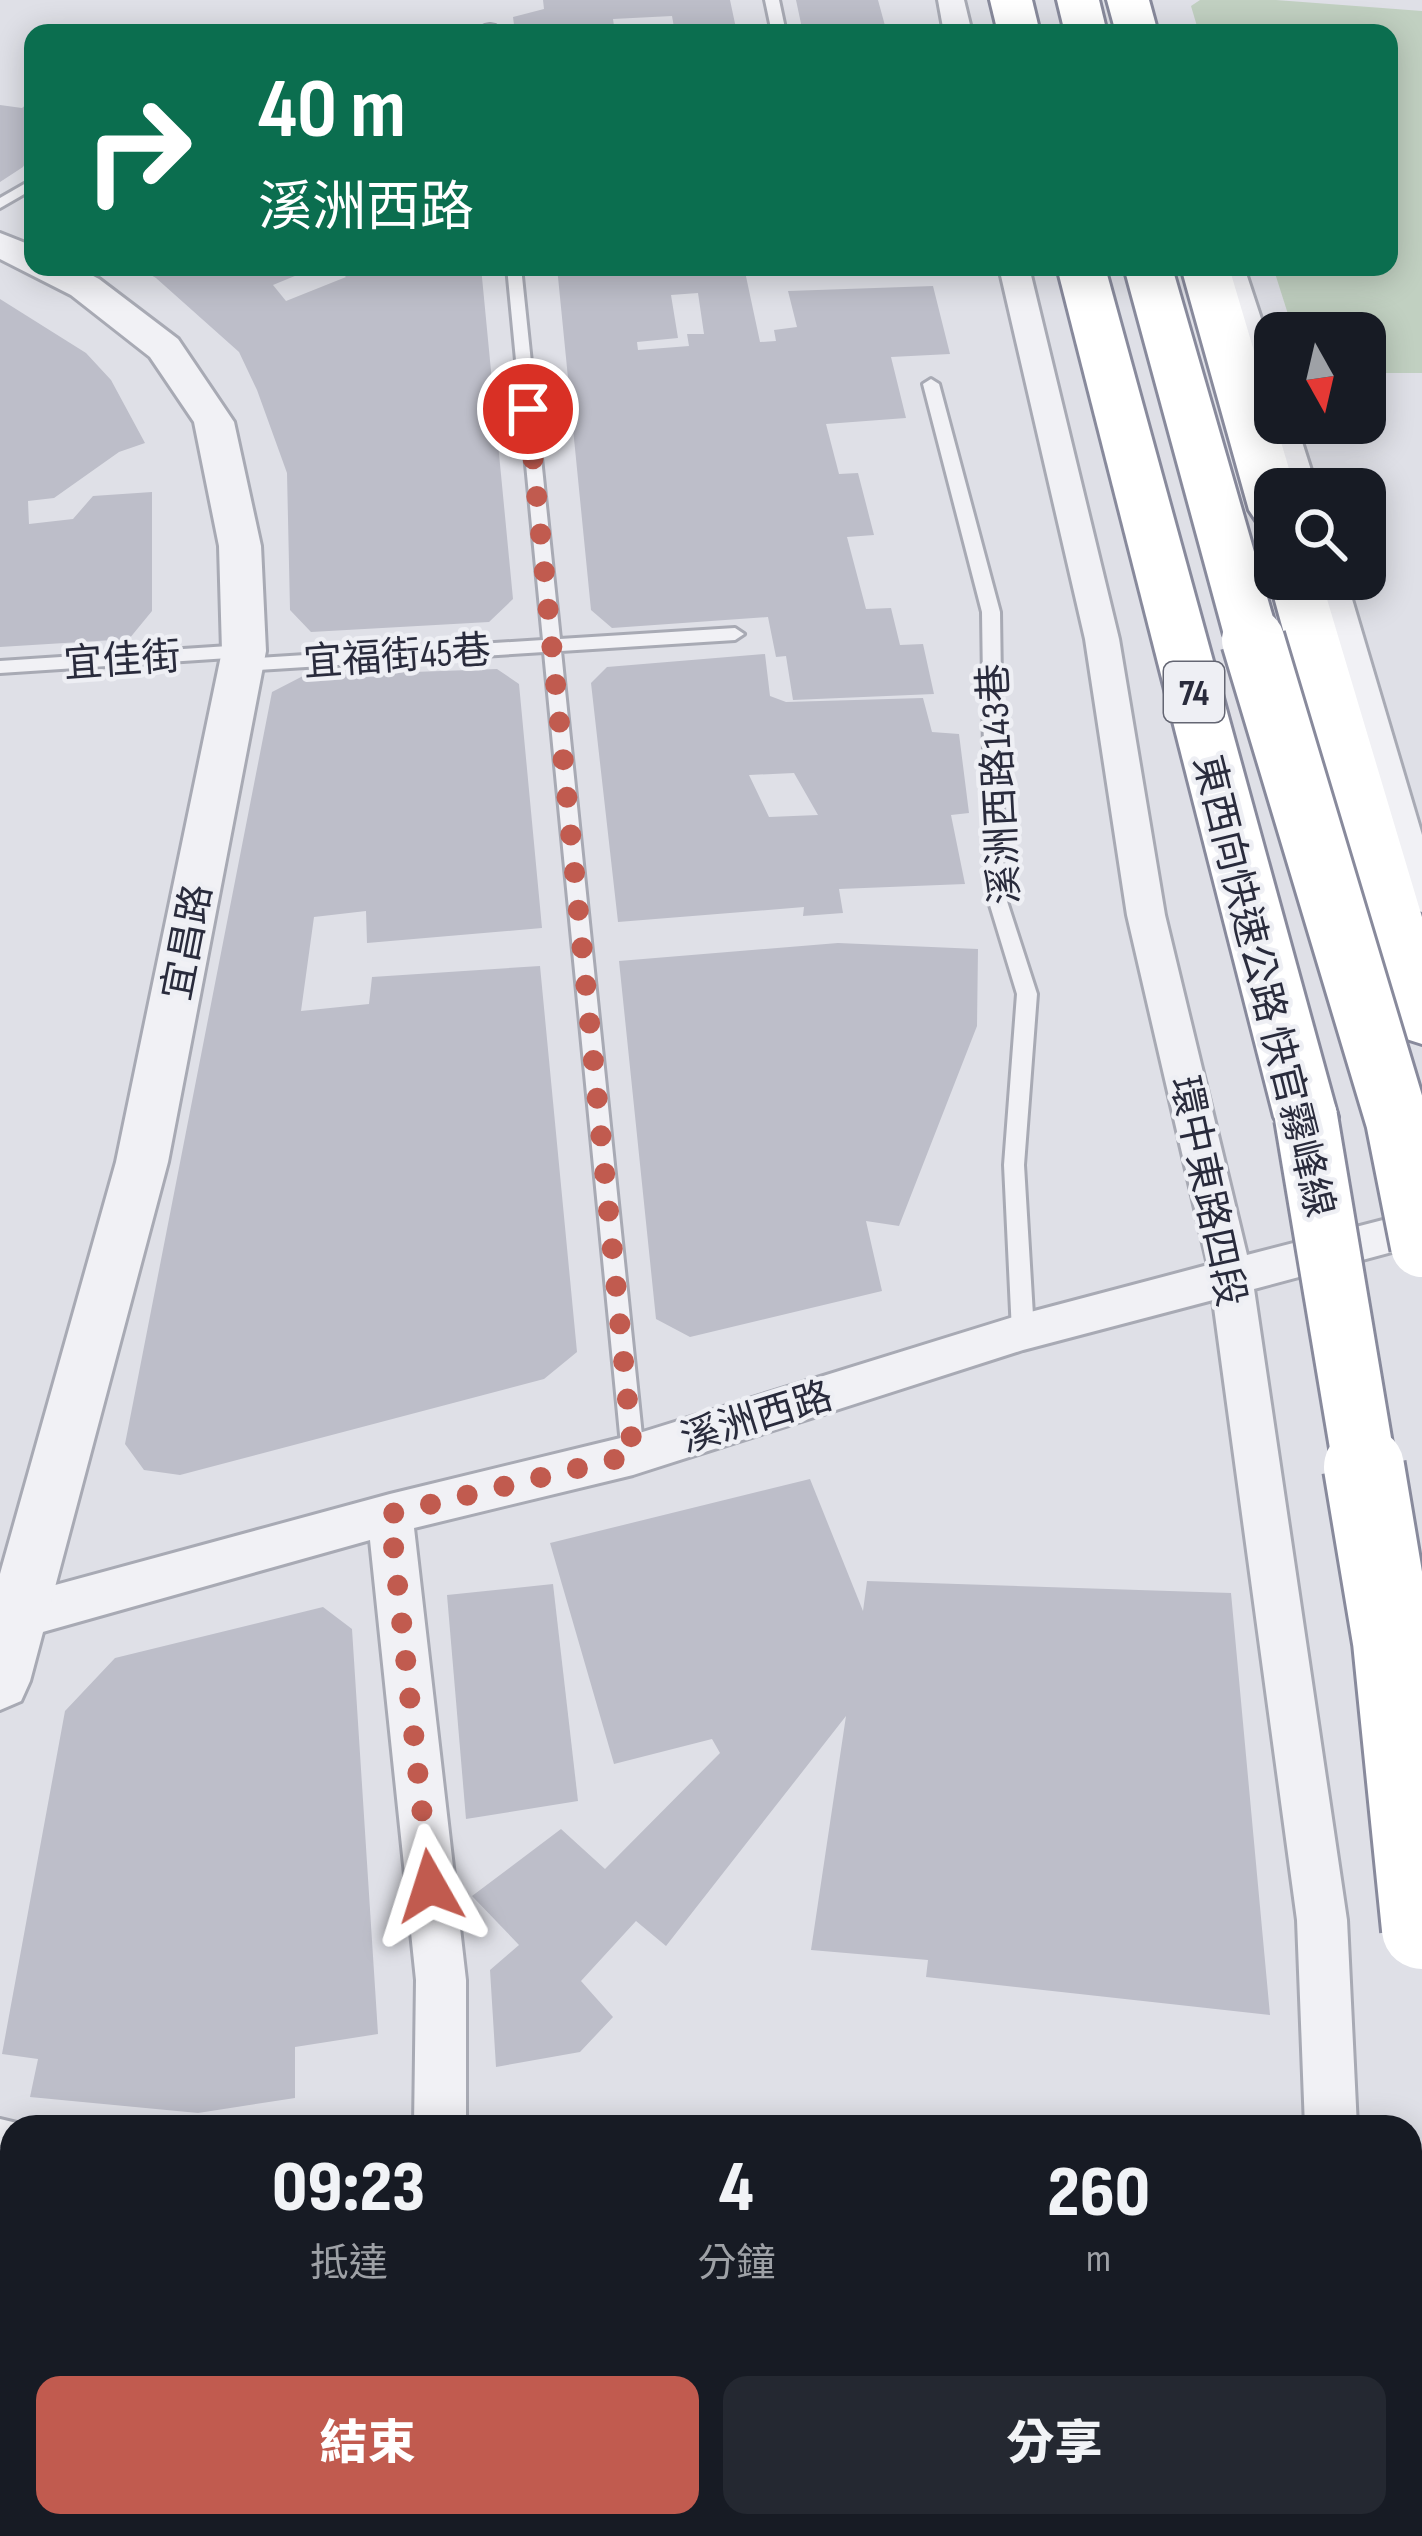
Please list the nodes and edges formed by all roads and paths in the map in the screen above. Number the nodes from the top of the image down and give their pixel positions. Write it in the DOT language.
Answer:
graph roads {
  1 [pos="64,276"];
  2 [pos="515,276"];
  3 [pos="1016,276"];
  4 [pos="1083,276"];
  5 [pos="1151,276"];
  6 [pos="1172,276"];
  7 [pos="1208,276"];
  8 [pos="1232,276"];
  9 [pos="1254,344"];
  10 [pos="931,384"];
  11 [pos="1263,468"];
  12 [pos="1301,600"];
  13 [pos="1335,600"];
  14 [pos="735,634"];
  15 [pos="552,646"];
  16 [pos="243,658"];
  17 [pos="0,667"];
  18 [pos="1422,898"];
  19 [pos="1422,1020"];
  20 [pos="1422,1030"];
  21 [pos="1422,1227"];
  22 [pos="1422,1246"];
  23 [pos="1231,1275"];
  24 [pos="1023,1332"];
  25 [pos="633,1455"];
  26 [pos="390,1514"];
  27 [pos="10,1619"];
  28 [pos="0,1681"];
  29 [pos="1422,1929"];
  30 [pos="440,2115"];
  31 [pos="1330,2115"];
  1 -- 16 [label="street, 宜昌路"];
  2 -- 15 [label="lane"];
  3 -- 23 [label="street, 環中東路四段"];
  4 -- 29 [label="highway, 東西向快速公路 快官霧峰線 / 74, bridge"];
  5 -- 22 [label="highway, 東西向快速公路 快官霧峰線 / 74, bridge"];
  6 -- 20 [label="street"];
  7 -- 11 [label="highway"];
  8 -- 9 [label="street"];
  10 -- 24 [label="lane, 溪洲西路143巷"];
  12 -- 19 [label="highway"];
  13 -- 18 [label="street"];
  14 -- 15 [label="lane, 宜福街45巷"];
  15 -- 16 [label="lane, 宜福街45巷"];
  15 -- 25 [label="lane"];
  16 -- 17 [label="lane, 宜佳街"];
  16 -- 27 [label="street, 宜昌路"];
  21 -- 23 [label="street, 溪洲西路"];
  23 -- 24 [label="street, 溪洲西路"];
  23 -- 31 [label="street, 環中東路四段"];
  24 -- 25 [label="street, 溪洲西路"];
  25 -- 26 [label="street, 溪洲西路"];
  26 -- 27 [label="street, 溪洲西路"];
  26 -- 30 [label="street"];
  27 -- 28 [label="street, 宜昌路"];
}
